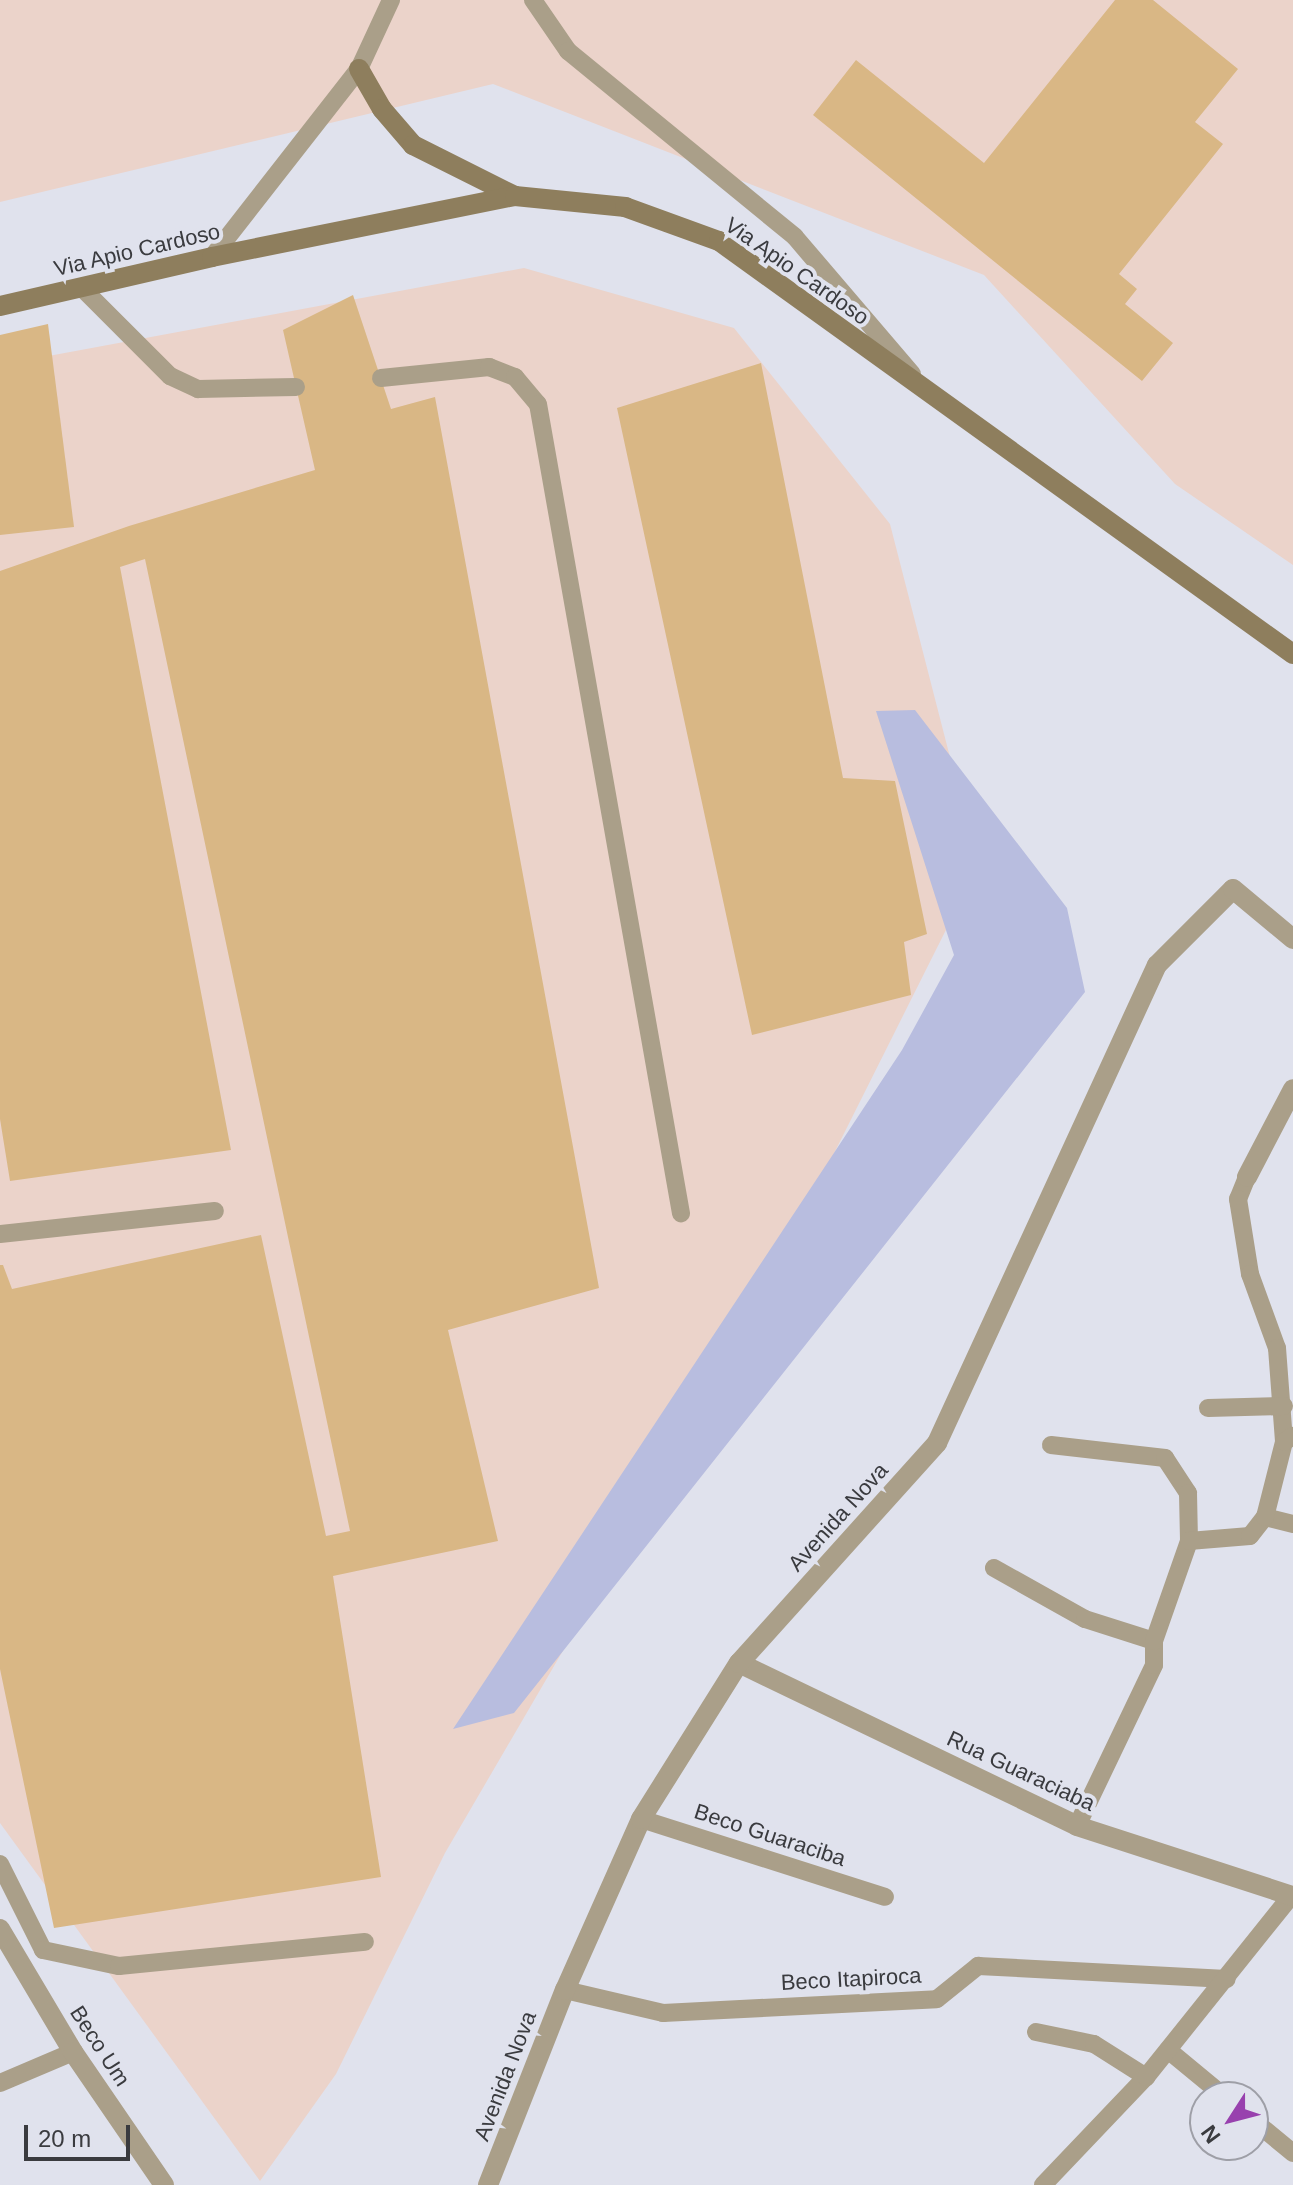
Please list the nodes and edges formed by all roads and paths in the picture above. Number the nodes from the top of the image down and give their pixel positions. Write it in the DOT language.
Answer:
graph roads {
  1 [pos="374,0"];
  2 [pos="391,0"];
  3 [pos="533,0"];
  4 [pos="378,22"];
  5 [pos="359,69"];
  6 [pos="515,196"];
  7 [pos="212,257"];
  8 [pos="81,287"];
  9 [pos="0,306"];
  10 [pos="381,378"];
  11 [pos="296,387"];
  12 [pos="932,397"];
  13 [pos="1293,654"];
  14 [pos="1293,939"];
  15 [pos="1293,1089"];
  16 [pos="1247,1177"];
  17 [pos="215,1211"];
  18 [pos="681,1213"];
  19 [pos="0,1234"];
  20 [pos="1284,1406"];
  21 [pos="1208,1408"];
  22 [pos="1289,1439"];
  23 [pos="1051,1445"];
  24 [pos="1265,1517"];
  25 [pos="1293,1524"];
  26 [pos="1189,1541"];
  27 [pos="994,1568"];
  28 [pos="1154,1641"];
  29 [pos="739,1663"];
  30 [pos="641,1819"];
  31 [pos="1077,1826"];
  32 [pos="0,1864"];
  33 [pos="1292,1896"];
  34 [pos="885,1897"];
  35 [pos="0,1929"];
  36 [pos="365,1942"];
  37 [pos="1227,1979"];
  38 [pos="565,1990"];
  39 [pos="1036,2032"];
  40 [pos="1168,2050"];
  41 [pos="73,2052"];
  42 [pos="1146,2077"];
  43 [pos="1206,2081"];
  44 [pos="0,2083"];
  45 [pos="1269,2133"];
  46 [pos="1293,2153"];
  47 [pos="164,2185"];
  48 [pos="488,2185"];
  49 [pos="1043,2185"];
  1 -- 4 [label="lane"];
  2 -- 4 [label="lane"];
  3 -- 12 [label="lane"];
  4 -- 5 [label="lane"];
  5 -- 6 [label="street"];
  5 -- 7 [label="lane"];
  6 -- 7 [label="street, Via Apio Cardoso"];
  6 -- 12 [label="street, Via Apio Cardoso"];
  7 -- 8 [label="street, Via Apio Cardoso"];
  8 -- 9 [label="street, Via Apio Cardoso"];
  8 -- 11 [label="lane"];
  10 -- 18 [label="lane"];
  12 -- 13 [label="street, Via Apio Cardoso"];
  14 -- 29 [label="street, Avenida Nova"];
  15 -- 16 [label="street"];
  16 -- 20 [label="lane"];
  17 -- 19 [label="lane"];
  20 -- 21 [label="lane"];
  20 -- 22 [label="lane"];
  22 -- 24 [label="lane"];
  23 -- 26 [label="lane"];
  24 -- 25 [label="lane"];
  24 -- 26 [label="lane"];
  26 -- 28 [label="lane"];
  27 -- 28 [label="lane"];
  28 -- 31 [label="lane"];
  29 -- 30 [label="street, Avenida Nova"];
  29 -- 31 [label="street, Rua Guaraciaba"];
  30 -- 34 [label="lane, Beco Guaraciba"];
  30 -- 38 [label="street, Avenida Nova"];
  31 -- 33 [label="street, Rua Guaraciaba"];
  32 -- 36 [label="lane"];
  33 -- 37 [label="lane"];
  35 -- 41 [label="street, Beco Um"];
  37 -- 38 [label="lane, Beco Itapiroca"];
  37 -- 40 [label="lane"];
  38 -- 48 [label="street, Avenida Nova"];
  39 -- 42 [label="lane"];
  40 -- 42 [label="lane"];
  40 -- 43 [label="lane"];
  41 -- 44 [label="lane"];
  41 -- 47 [label="street, Beco Um"];
  42 -- 49 [label="lane"];
  45 -- 46 [label="lane"];
}
